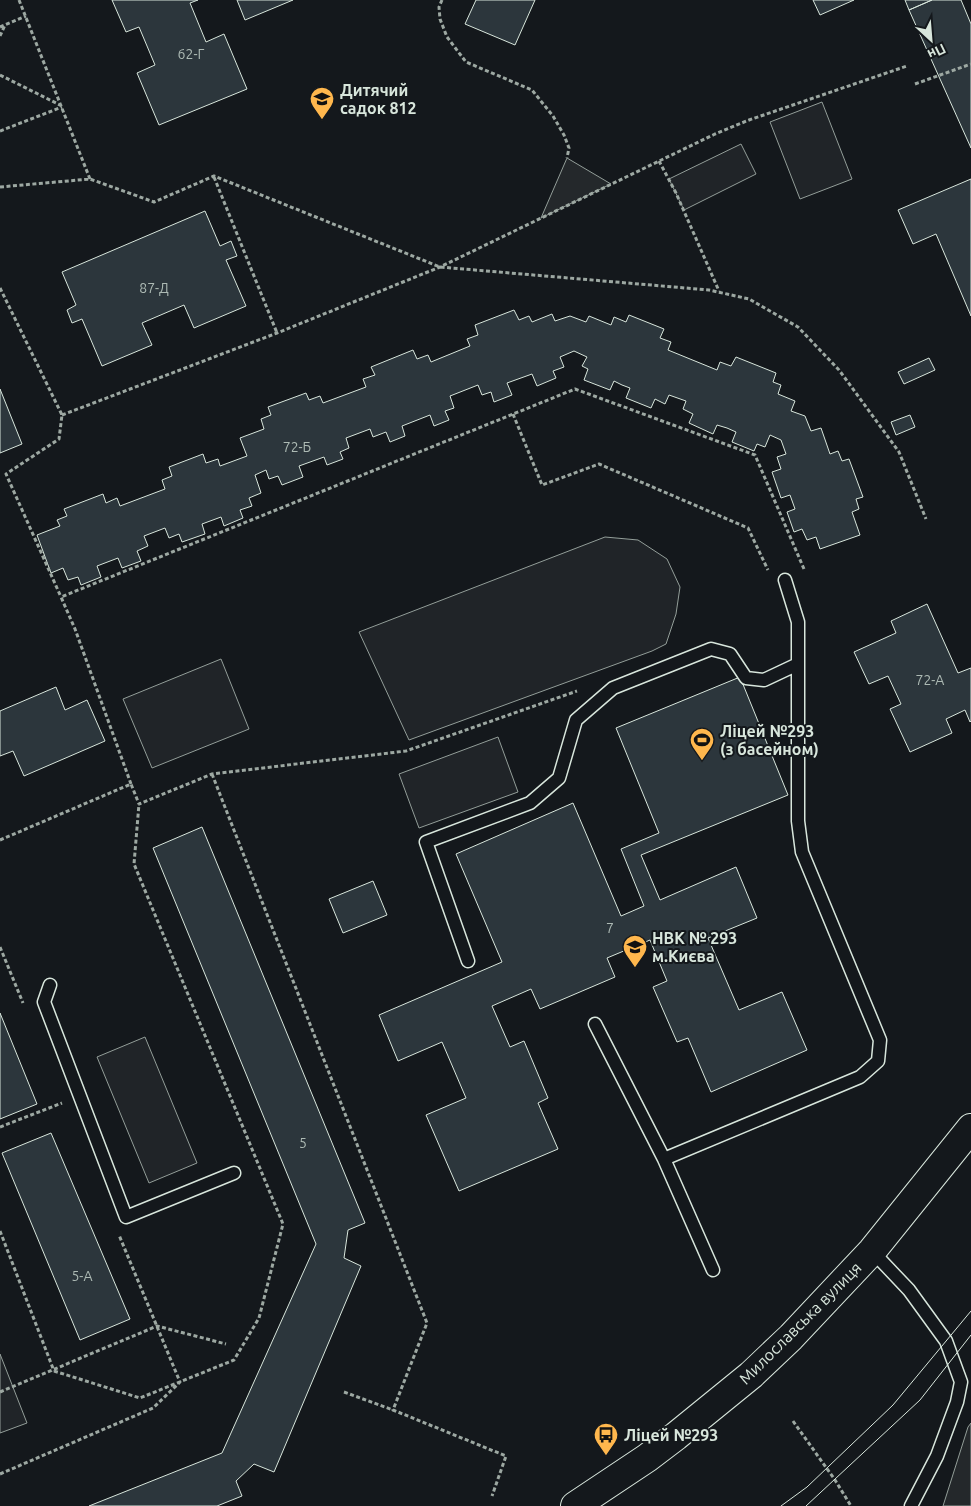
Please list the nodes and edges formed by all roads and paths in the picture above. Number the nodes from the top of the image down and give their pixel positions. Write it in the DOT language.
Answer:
graph roads {
  1 [pos="19,0"];
  2 [pos="442,0"];
  3 [pos="26,16"];
  4 [pos="6,24"];
  5 [pos="0,27"];
  6 [pos="0,36"];
  7 [pos="971,64"];
  8 [pos="906,66"];
  9 [pos="0,75"];
  10 [pos="915,84"];
  11 [pos="62,107"];
  12 [pos="0,131"];
  13 [pos="567,158"];
  14 [pos="659,161"];
  15 [pos="214,176"];
  16 [pos="90,179"];
  17 [pos="0,188"];
  18 [pos="440,267"];
  19 [pos="0,288"];
  20 [pos="720,292"];
  21 [pos="277,333"];
  22 [pos="513,414"];
  23 [pos="62,415"];
  24 [pos="926,519"];
  25 [pos="805,571"];
  26 [pos="785,580"];
  27 [pos="61,597"];
  28 [pos="798,664"];
  29 [pos="613,688"];
  30 [pos="212,774"];
  31 [pos="131,784"];
  32 [pos="139,804"];
  33 [pos="0,840"];
  34 [pos="0,947"];
  35 [pos="468,961"];
  36 [pos="50,985"];
  37 [pos="26,1011"];
  38 [pos="595,1024"];
  39 [pos="60,1094"];
  40 [pos="0,1127"];
  41 [pos="971,1128"];
  42 [pos="664,1159"];
  43 [pos="234,1173"];
  44 [pos="116,1228"];
  45 [pos="0,1231"];
  46 [pos="872,1251"];
  47 [pos="713,1270"];
  48 [pos="157,1326"];
  49 [pos="226,1344"];
  50 [pos="54,1371"];
  51 [pos="180,1382"];
  52 [pos="0,1392"];
  53 [pos="344,1392"];
  54 [pos="392,1410"];
  55 [pos="793,1421"];
  56 [pos="0,1474"];
  57 [pos="492,1496"];
  58 [pos="576,1506"];
  59 [pos="850,1506"];
  60 [pos="911,1506"];
  1 -- 3 [label="path"];
  2 -- 13 [label="path"];
  3 -- 4 [label="path"];
  3 -- 11 [label="path"];
  4 -- 5 [label="path"];
  4 -- 6 [label="path"];
  7 -- 10 [label="path"];
  8 -- 14 [label="path"];
  9 -- 11 [label="path"];
  11 -- 12 [label="path"];
  11 -- 16 [label="path"];
  14 -- 18 [label="path"];
  14 -- 20 [label="path"];
  15 -- 16 [label="path"];
  15 -- 18 [label="path"];
  15 -- 21 [label="path"];
  16 -- 17 [label="path"];
  18 -- 20 [label="path"];
  18 -- 21 [label="path"];
  19 -- 23 [label="path"];
  20 -- 24 [label="path"];
  21 -- 23 [label="path"];
  22 -- 25 [label="path"];
  22 -- 26 [label="path"];
  22 -- 27 [label="path"];
  23 -- 27 [label="path"];
  26 -- 28 [label="lane"];
  27 -- 31 [label="path"];
  28 -- 29 [label="lane"];
  28 -- 42 [label="lane"];
  29 -- 30 [label="path"];
  29 -- 35 [label="lane"];
  30 -- 32 [label="path"];
  30 -- 54 [label="path"];
  31 -- 32 [label="path"];
  31 -- 33 [label="path"];
  32 -- 51 [label="path"];
  34 -- 37 [label="path"];
  36 -- 43 [label="lane"];
  38 -- 42 [label="lane"];
  39 -- 40 [label="path"];
  41 -- 46 [label="street, Милославська вулиця"];
  42 -- 47 [label="lane"];
  44 -- 48 [label="path"];
  45 -- 50 [label="path"];
  46 -- 58 [label="street, Милославська вулиця"];
  46 -- 60 [label="lane"];
  48 -- 49 [label="path"];
  48 -- 50 [label="path"];
  48 -- 51 [label="path"];
  50 -- 51 [label="path"];
  50 -- 52 [label="path"];
  51 -- 56 [label="path"];
  53 -- 54 [label="path"];
  54 -- 57 [label="path"];
  55 -- 59 [label="path"];
}
